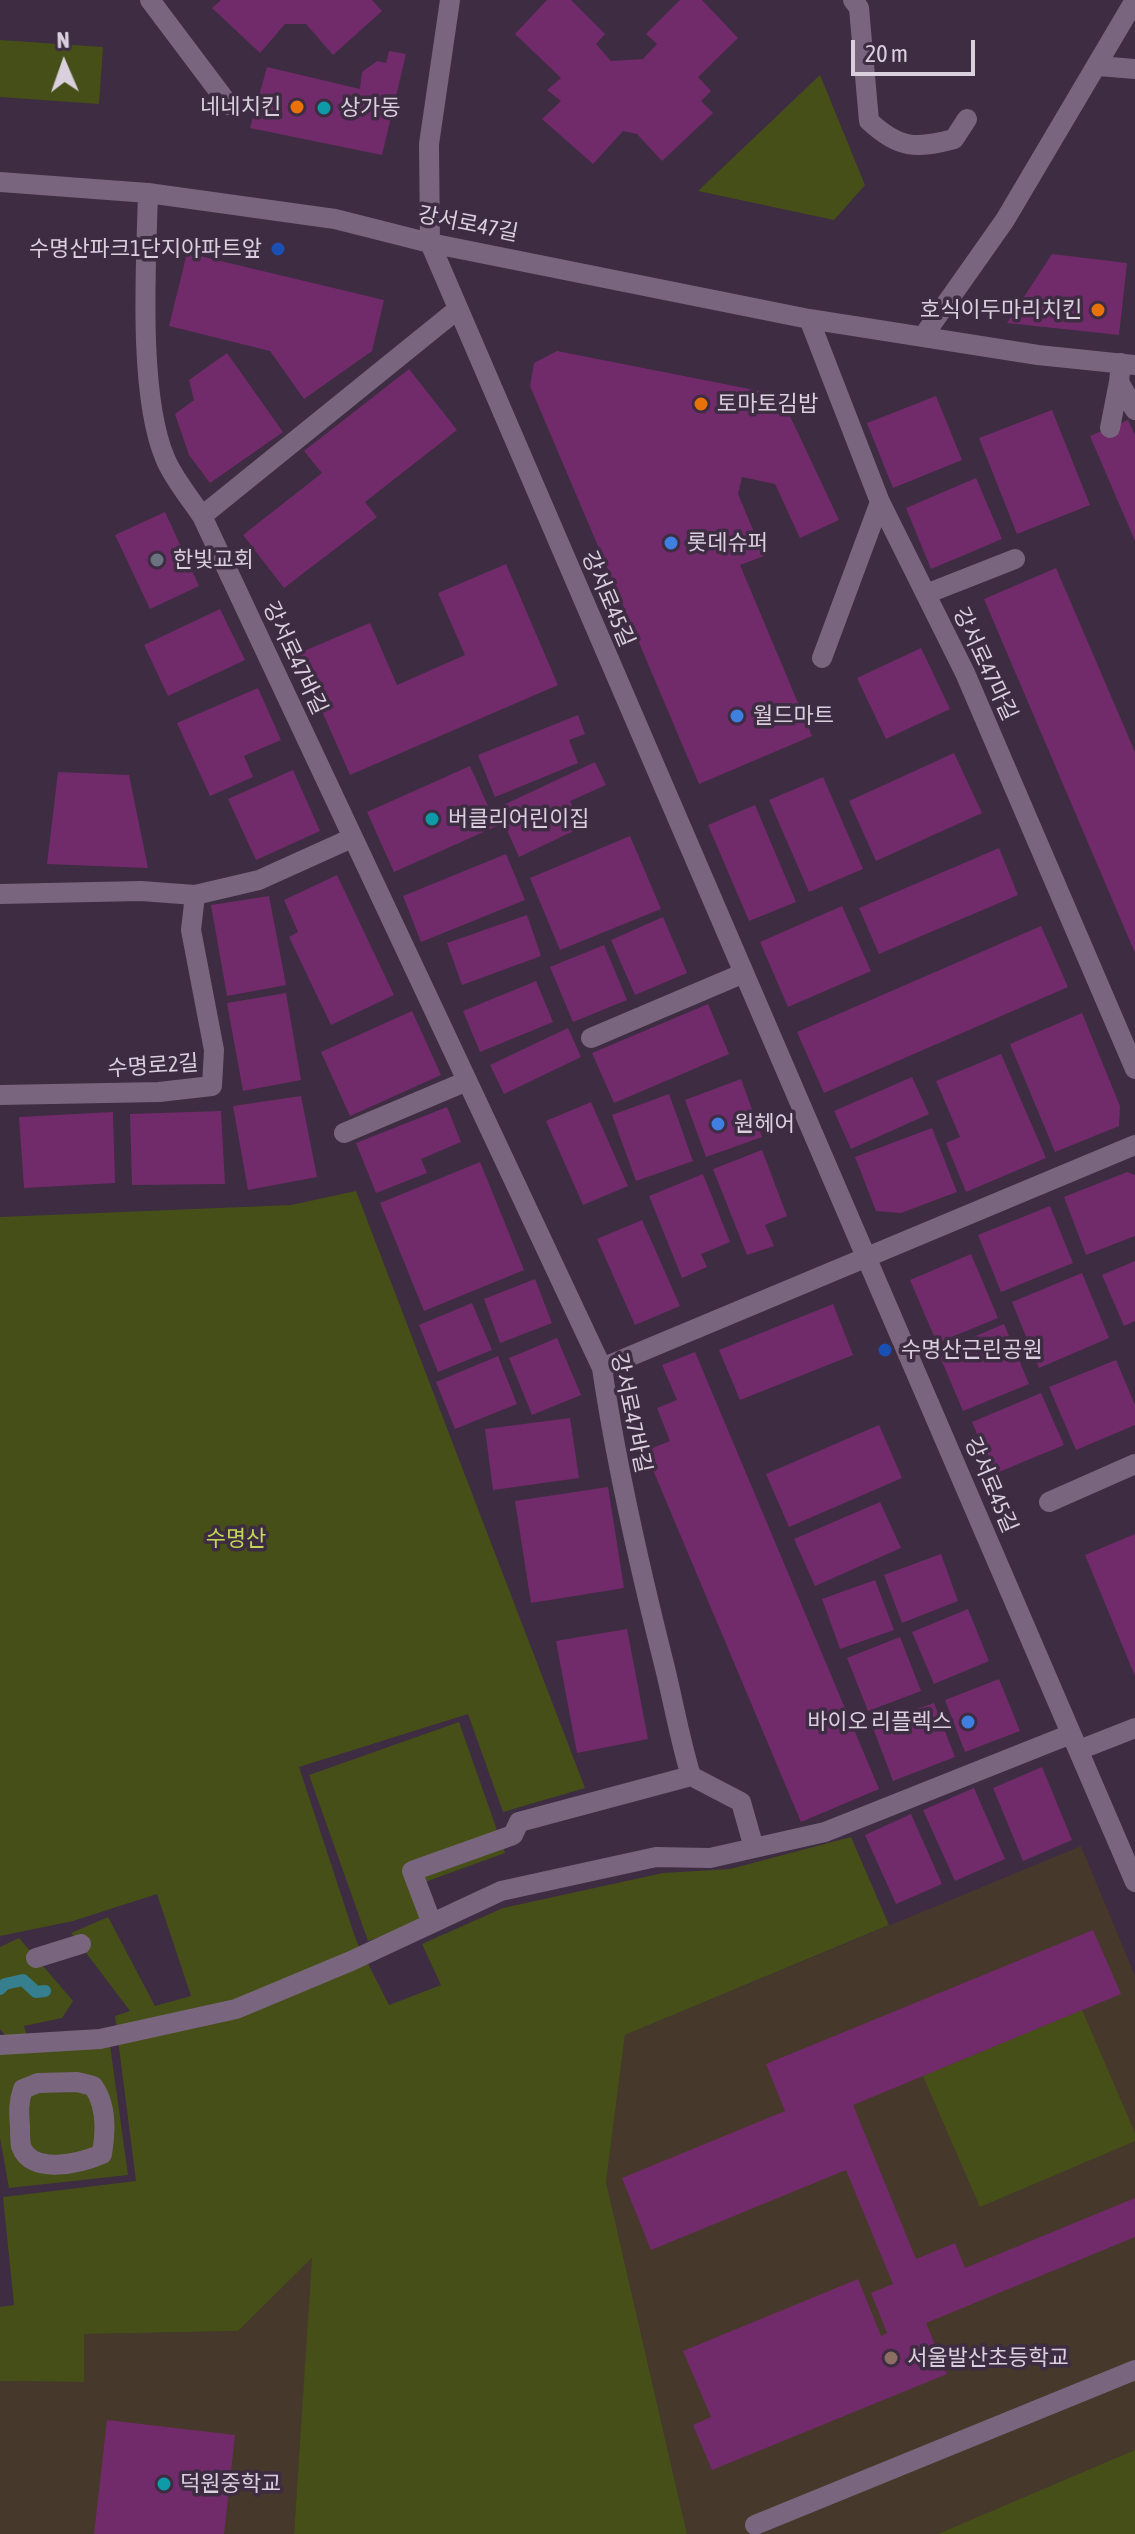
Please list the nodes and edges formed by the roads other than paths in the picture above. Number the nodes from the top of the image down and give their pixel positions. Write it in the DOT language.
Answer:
graph roads {
  1 [pos="150,0"];
  2 [pos="450,0"];
  3 [pos="853,0"];
  4 [pos="1135,0"];
  5 [pos="1099,66"];
  6 [pos="1135,69"];
  7 [pos="229,105"];
  8 [pos="967,119"];
  9 [pos="0,182"];
  10 [pos="148,193"];
  11 [pos="430,243"];
  12 [pos="458,309"];
  13 [pos="809,319"];
  14 [pos="924,335"];
  15 [pos="1125,370"];
  16 [pos="1135,410"];
  17 [pos="1110,428"];
  18 [pos="880,502"];
  19 [pos="202,516"];
  20 [pos="1015,559"];
  21 [pos="926,594"];
  22 [pos="822,658"];
  23 [pos="352,838"];
  24 [pos="0,894"];
  25 [pos="195,895"];
  26 [pos="744,973"];
  27 [pos="1126,1025"];
  28 [pos="591,1038"];
  29 [pos="1135,1069"];
  30 [pos="467,1081"];
  31 [pos="0,1095"];
  32 [pos="344,1133"];
  33 [pos="1135,1145"];
  34 [pos="866,1255"];
  35 [pos="602,1368"];
  36 [pos="1135,1464"];
  37 [pos="1049,1502"];
  38 [pos="1135,1728"];
  39 [pos="1075,1742"];
  40 [pos="691,1776"];
  41 [pos="754,1848"];
  42 [pos="1135,1882"];
  43 [pos="431,1921"];
  44 [pos="81,1944"];
  45 [pos="36,1958"];
  46 [pos="0,2045"];
  47 [pos="93,2086"];
  48 [pos="1135,2370"];
  49 [pos="755,2525"];
  1 -- 7 [label="street"];
  2 -- 11 [label="street"];
  3 -- 8 [label="street"];
  4 -- 5 [label="street"];
  5 -- 6 [label="street"];
  5 -- 14 [label="street"];
  9 -- 10 [label="street, 강서로47길"];
  10 -- 11 [label="street, 강서로47길"];
  10 -- 19 [label="street, 강서로47바길"];
  11 -- 12 [label="street, 강서로45길"];
  11 -- 13 [label="street, 강서로47길"];
  12 -- 19 [label="street"];
  12 -- 26 [label="street, 강서로45길"];
  13 -- 14 [label="street, 강서로47길"];
  13 -- 18 [label="street, 강서로47마길"];
  14 -- 15 [label="street, 강서로47길"];
  15 -- 16 [label="street"];
  15 -- 17 [label="street"];
  18 -- 21 [label="street, 강서로47마길"];
  18 -- 22 [label="street"];
  19 -- 23 [label="street, 강서로47바길"];
  20 -- 21 [label="street"];
  21 -- 27 [label="street, 강서로47마길"];
  23 -- 25 [label="street"];
  23 -- 30 [label="street, 강서로47바길"];
  24 -- 25 [label="street"];
  25 -- 31 [label="street, 수명로2길"];
  26 -- 28 [label="street"];
  26 -- 34 [label="street, 강서로45길"];
  27 -- 29 [label="street, 강서로47마길"];
  30 -- 32 [label="street"];
  30 -- 35 [label="street, 강서로47바길"];
  33 -- 34 [label="street"];
  34 -- 35 [label="street"];
  34 -- 39 [label="street, 강서로45길"];
  35 -- 40 [label="street, 강서로47바길"];
  36 -- 37 [label="street"];
  38 -- 39 [label="street"];
  39 -- 41 [label="street"];
  39 -- 42 [label="street, 강서로45길"];
  40 -- 41 [label="street"];
  40 -- 43 [label="street"];
  41 -- 43 [label="street"];
  43 -- 46 [label="street"];
  44 -- 45 [label="street"];
  47 -- 47 [label="street"];
  48 -- 49 [label="street"];
}
